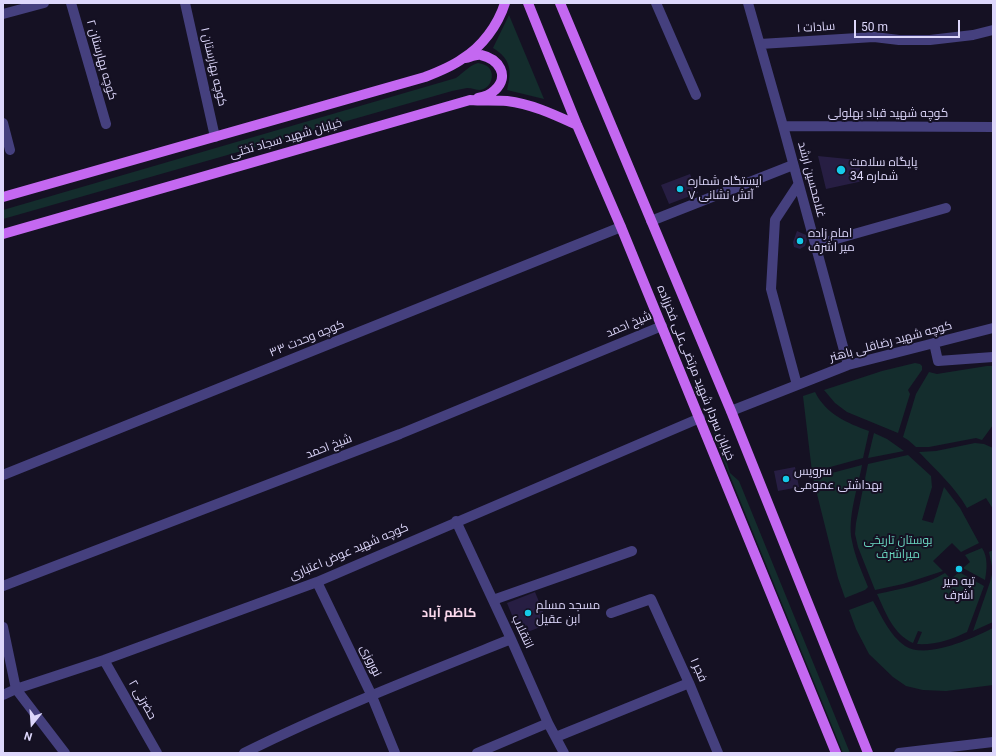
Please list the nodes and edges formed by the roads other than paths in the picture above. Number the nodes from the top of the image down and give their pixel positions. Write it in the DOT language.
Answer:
graph roads {
  1 [pos="44,3"];
  2 [pos="71,3"];
  3 [pos="185,3"];
  4 [pos="505,3"];
  5 [pos="528,3"];
  6 [pos="560,3"];
  7 [pos="656,3"];
  8 [pos="748,3"];
  9 [pos="3,14"];
  10 [pos="993,30"];
  11 [pos="760,44"];
  12 [pos="464,58"];
  13 [pos="696,95"];
  14 [pos="470,100"];
  15 [pos="3,123"];
  16 [pos="106,124"];
  17 [pos="577,124"];
  18 [pos="783,126"];
  19 [pos="993,127"];
  20 [pos="215,137"];
  21 [pos="10,150"];
  22 [pos="793,166"];
  23 [pos="798,185"];
  24 [pos="3,198"];
  25 [pos="946,208"];
  26 [pos="651,221"];
  27 [pos="622,227"];
  28 [pos="3,234"];
  29 [pos="815,245"];
  30 [pos="662,326"];
  31 [pos="993,328"];
  32 [pos="934,343"];
  33 [pos="993,357"];
  34 [pos="848,365"];
  35 [pos="797,385"];
  36 [pos="731,411"];
  37 [pos="700,418"];
  38 [pos="3,475"];
  39 [pos="456,521"];
  40 [pos="632,551"];
  41 [pos="317,582"];
  42 [pos="3,586"];
  43 [pos="493,600"];
  44 [pos="611,613"];
  45 [pos="3,627"];
  46 [pos="511,639"];
  47 [pos="104,660"];
  48 [pos="689,683"];
  49 [pos="16,689"];
  50 [pos="372,694"];
  51 [pos="3,695"];
  52 [pos="548,723"];
  53 [pos="556,737"];
  54 [pos="993,742"];
  55 [pos="65,753"];
  56 [pos="157,753"];
  57 [pos="244,753"];
  58 [pos="395,753"];
  59 [pos="477,753"];
  60 [pos="564,753"];
  61 [pos="718,753"];
  62 [pos="836,753"];
  63 [pos="868,753"];
  64 [pos="899,753"];
  1 -- 9 [label="street"];
  2 -- 16 [label="street, کوچه بهارستان ۲"];
  3 -- 20 [label="street, کوچه بهارستان ۱"];
  4 -- 12 [label="main road, خیابان شهید سجاد تختی"];
  5 -- 17 [label="main road, خیابان سردار شهید مرتضی‌علی فخرزاده"];
  6 -- 26 [label="main road, خیابان سردار شهید مرتضی‌علی فخرزاده"];
  7 -- 13 [label="street"];
  8 -- 11 [label="street, غلامحسین ارشد"];
  10 -- 11 [label="street, سادات ۱"];
  11 -- 18 [label="street, غلامحسین ارشد"];
  12 -- 14 [label="main road"];
  12 -- 20 [label="main road, خیابان شهید سجاد تختی"];
  14 -- 17 [label="main road, خیابان شهید سجاد تختی"];
  14 -- 28 [label="main road, خیابان شهید سجاد تختی"];
  15 -- 21 [label="street"];
  17 -- 27 [label="main road, خیابان سردار شهید مرتضی‌علی فخرزاده"];
  18 -- 19 [label="street, کوچه شهید قباد بهلولی"];
  18 -- 22 [label="street, غلامحسین ارشد"];
  20 -- 24 [label="main road, خیابان شهید سجاد تختی"];
  22 -- 23 [label="street, غلامحسین ارشد"];
  22 -- 26 [label="street"];
  23 -- 29 [label="street, غلامحسین ارشد"];
  23 -- 35 [label="street"];
  25 -- 29 [label="street"];
  26 -- 36 [label="main road, خیابان سردار شهید مرتضی‌علی فخرزاده"];
  27 -- 30 [label="main road, خیابان سردار شهید مرتضی‌علی فخرزاده"];
  27 -- 38 [label="street, کوچه وحدت ۳۳"];
  29 -- 34 [label="street, غلامحسین ارشد"];
  30 -- 37 [label="main road, خیابان سردار شهید مرتضی‌علی فخرزاده"];
  30 -- 42 [label="street, شیخ احمد"];
  31 -- 32 [label="street, کوچه شهید رضاقلی باهنر"];
  32 -- 33 [label="street"];
  32 -- 34 [label="street, کوچه شهید رضاقلی باهنر"];
  34 -- 35 [label="street, کوچه شهید رضاقلی باهنر"];
  35 -- 36 [label="street, کوچه شهید رضاقلی باهنر"];
  36 -- 63 [label="main road, خیابان سردار شهید مرتضی‌علی فخرزاده"];
  37 -- 39 [label="street, کوچه شهید عوض اعتباری"];
  37 -- 62 [label="main road, خیابان سردار شهید مرتضی‌علی فخرزاده"];
  39 -- 41 [label="street, کوچه شهید عوض اعتباری"];
  39 -- 43 [label="street, انتقلاب"];
  40 -- 43 [label="street"];
  41 -- 47 [label="street, کوچه شهید عوض اعتباری"];
  41 -- 50 [label="street, نوروزی"];
  43 -- 46 [label="street, انتقلاب"];
  44 -- 48 [label="street, فجر ۱"];
  45 -- 49 [label="street"];
  46 -- 50 [label="street"];
  46 -- 52 [label="street, انتقلاب"];
  47 -- 49 [label="street, کوچه شهید عوض اعتباری"];
  47 -- 56 [label="street, حضرتی ۲"];
  48 -- 53 [label="street"];
  48 -- 61 [label="street, فجر ۱"];
  49 -- 51 [label="street, کوچه شهید عوض اعتباری"];
  49 -- 55 [label="street"];
  50 -- 57 [label="street"];
  50 -- 58 [label="street, نوروزی"];
  52 -- 53 [label="street, انتقلاب"];
  52 -- 59 [label="street"];
  53 -- 60 [label="street, انتقلاب"];
  54 -- 64 [label="street"];
}
